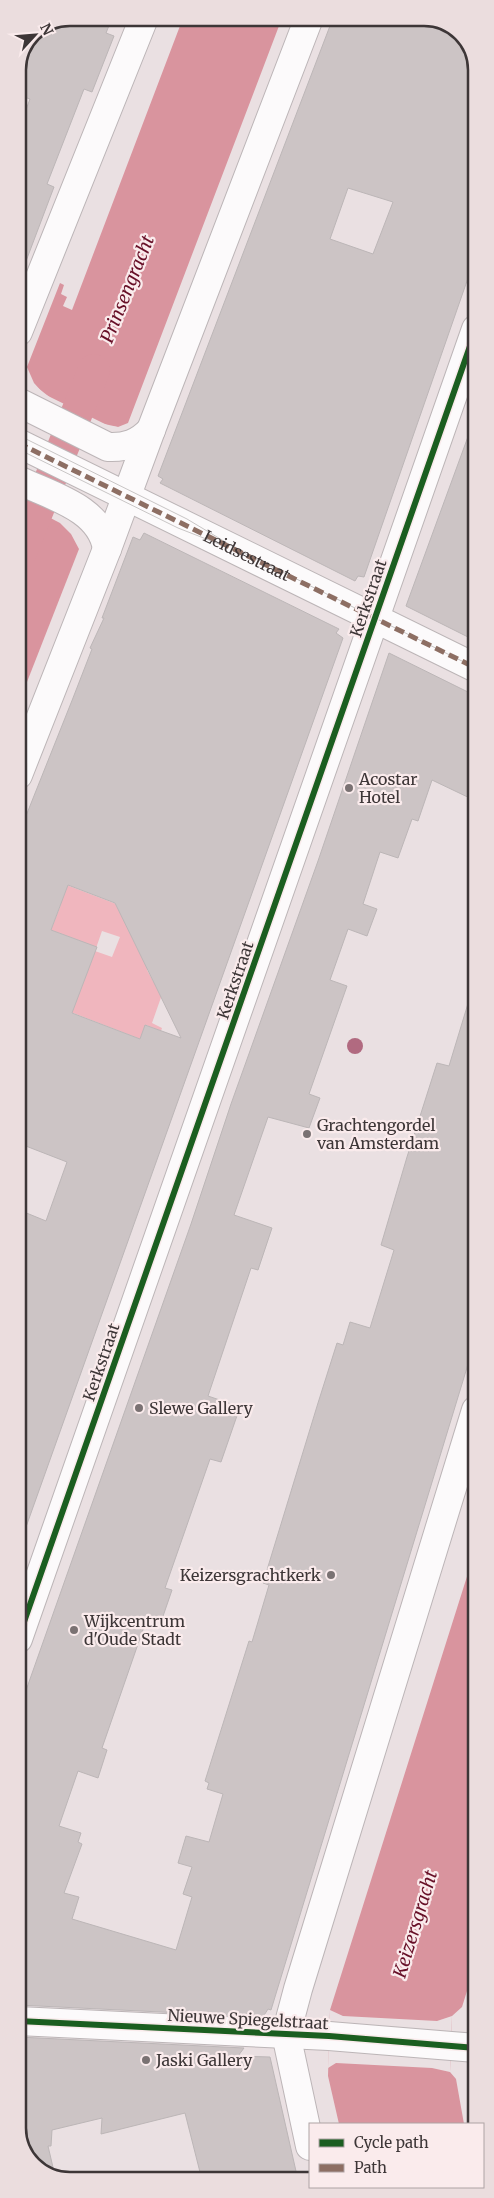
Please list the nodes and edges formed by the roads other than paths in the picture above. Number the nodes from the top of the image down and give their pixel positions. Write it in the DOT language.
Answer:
graph roads {
  1 [pos="141,26"];
  2 [pos="306,26"];
  3 [pos="26,312"];
  4 [pos="468,352"];
  5 [pos="26,406"];
  6 [pos="150,430"];
  7 [pos="26,447"];
  8 [pos="26,484"];
  9 [pos="126,495"];
  10 [pos="107,549"];
  11 [pos="376,619"];
  12 [pos="468,664"];
  13 [pos="26,755"];
  14 [pos="468,1436"];
  15 [pos="26,1616"];
  16 [pos="26,2021"];
  17 [pos="286,2034"];
  18 [pos="464,2046"];
  19 [pos="309,2142"];
  1 -- 3 [label="street"];
  2 -- 6 [label="street"];
  4 -- 11 [label="street, Kerkstraat"];
  5 -- 6 [label="street"];
  6 -- 9 [label="street"];
  7 -- 9 [label="street, Leidsestraat"];
  8 -- 10 [label="street"];
  9 -- 10 [label="street"];
  9 -- 11 [label="street, Leidsestraat"];
  10 -- 13 [label="street"];
  11 -- 12 [label="street, Leidsestraat"];
  11 -- 15 [label="street, Kerkstraat"];
  14 -- 17 [label="street"];
  16 -- 17 [label="street, Nieuwe Spiegelstraat"];
  17 -- 18 [label="street, Nieuwe Spiegelstraat"];
  17 -- 19 [label="street"];
}
